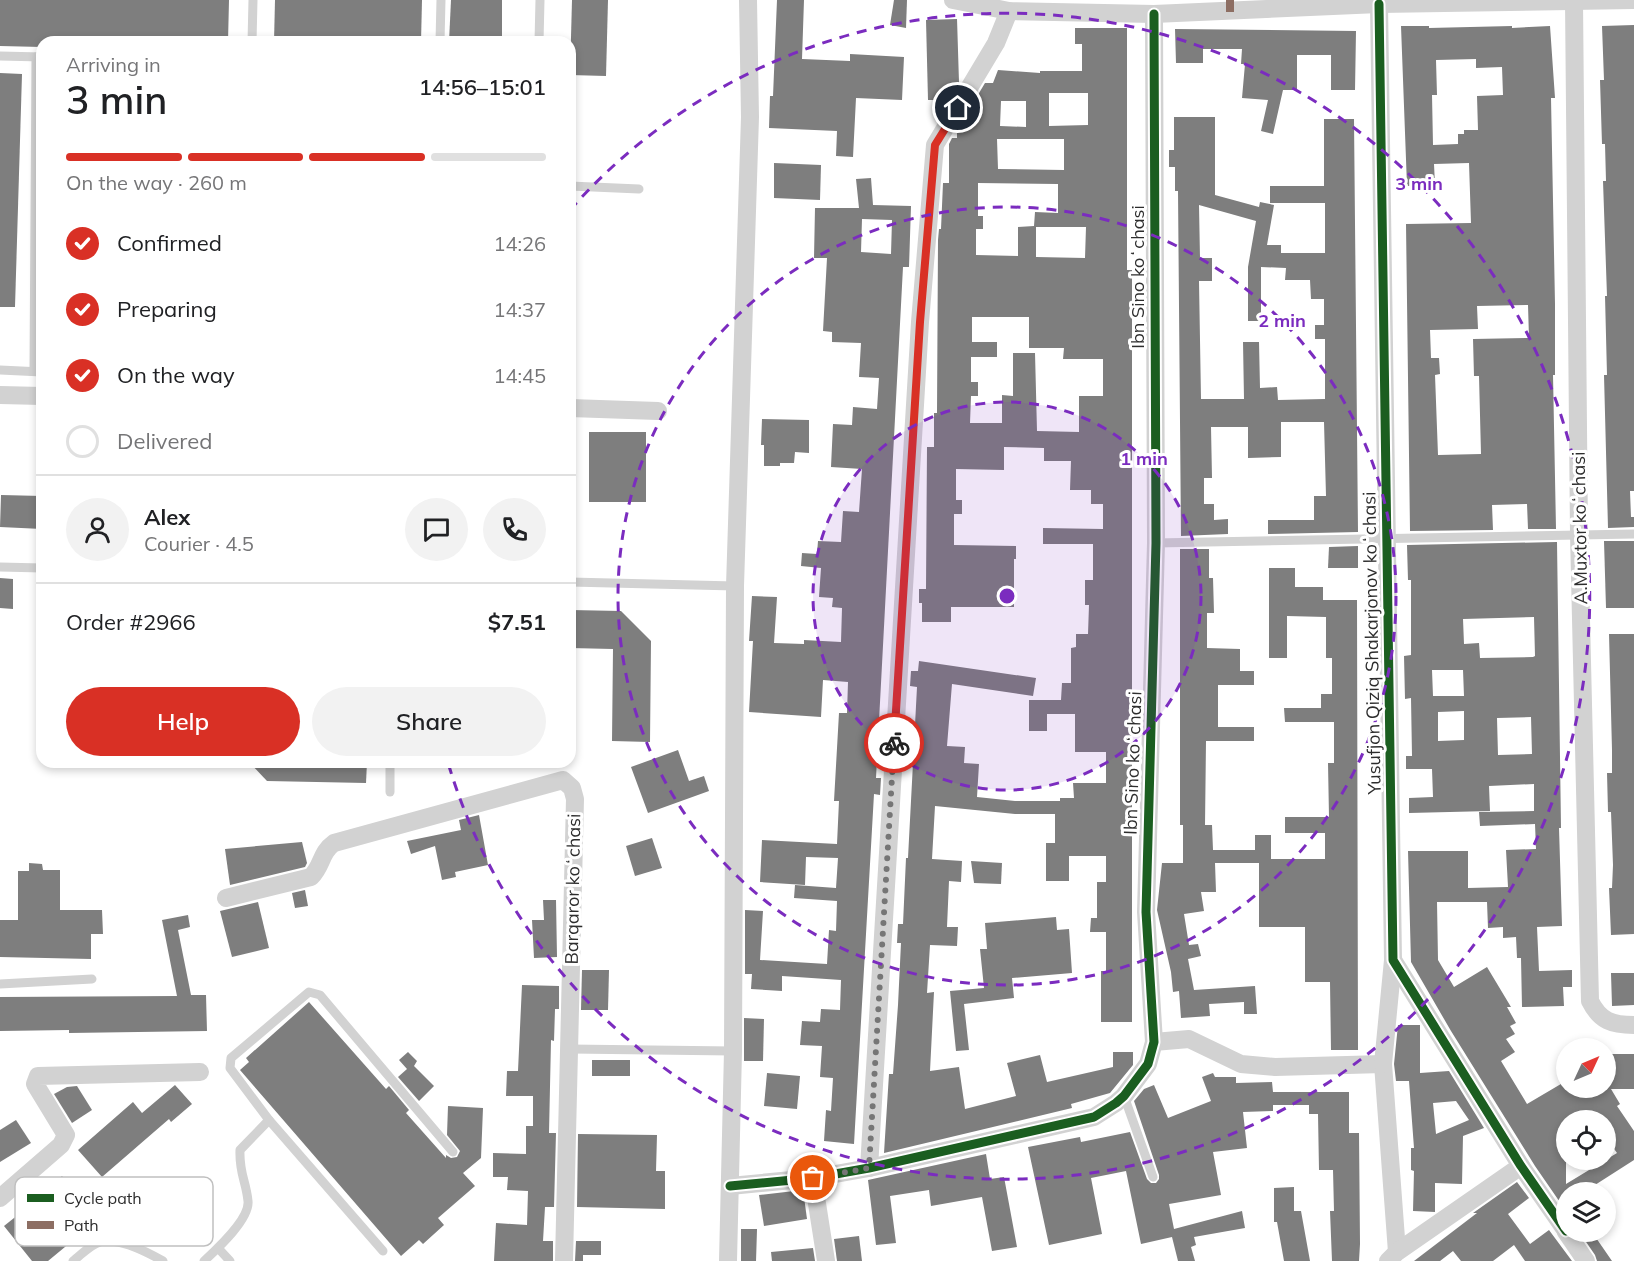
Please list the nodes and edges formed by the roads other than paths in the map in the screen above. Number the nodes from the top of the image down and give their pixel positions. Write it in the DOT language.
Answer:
graph roads {
  1 [pos="253,0"];
  2 [pos="441,0"];
  3 [pos="540,0"];
  4 [pos="748,0"];
  5 [pos="1634,0"];
  6 [pos="962,1"];
  7 [pos="1574,1"];
  8 [pos="1379,4"];
  9 [pos="1230,6"];
  10 [pos="1010,11"];
  11 [pos="1154,14"];
  12 [pos="252,36"];
  13 [pos="440,36"];
  14 [pos="539,36"];
  15 [pos="0,56"];
  16 [pos="36,57"];
  17 [pos="576,186"];
  18 [pos="639,189"];
  19 [pos="0,370"];
  20 [pos="36,372"];
  21 [pos="0,394"];
  22 [pos="36,396"];
  23 [pos="576,408"];
  24 [pos="658,411"];
  25 [pos="1579,534"];
  26 [pos="1634,534"];
  27 [pos="1387,539"];
  28 [pos="1156,543"];
  29 [pos="0,567"];
  30 [pos="36,568"];
  31 [pos="576,582"];
  32 [pos="735,586"];
  33 [pos="390,768"];
  34 [pos="390,792"];
  35 [pos="226,898"];
  36 [pos="1393,960"];
  37 [pos="92,980"];
  38 [pos="0,984"];
  39 [pos="1634,1026"];
  40 [pos="1154,1042"];
  41 [pos="570,1049"];
  42 [pos="733,1051"];
  43 [pos="1383,1064"];
  44 [pos="200,1072"];
  45 [pos="1124,1096"];
  46 [pos="270,1120"];
  47 [pos="453,1152"];
  48 [pos="1521,1166"];
  49 [pos="869,1168"];
  50 [pos="24,1177"];
  51 [pos="1153,1177"];
  52 [pos="813,1178"];
  53 [pos="15,1185"];
  54 [pos="730,1186"];
  55 [pos="0,1198"];
  56 [pos="1556,1217"];
  57 [pos="1573,1242"];
  58 [pos="94,1246"];
  59 [pos="130,1246"];
  60 [pos="218,1248"];
  61 [pos="383,1251"];
  62 [pos="1392,1256"];
  63 [pos="73,1261"];
  64 [pos="163,1261"];
  65 [pos="204,1261"];
  66 [pos="230,1261"];
  67 [pos="564,1261"];
  68 [pos="728,1261"];
  69 [pos="826,1261"];
  70 [pos="1586,1261"];
  1 -- 12 [label="lane"];
  2 -- 13 [label="lane"];
  3 -- 14 [label="lane"];
  4 -- 32 [label="street"];
  5 -- 7 [label="street"];
  6 -- 10 [label="street"];
  7 -- 8 [label="street"];
  7 -- 25 [label="street, A.Muxtor koʻchasi"];
  8 -- 9 [label="street"];
  8 -- 27 [label="street, Yusufjon Qiziq Shakarjonov koʻchasi"];
  9 -- 11 [label="street"];
  10 -- 11 [label="street"];
  10 -- 49 [label="street"];
  11 -- 28 [label="street, Ibn Sino koʻchasi"];
  15 -- 16 [label="lane"];
  17 -- 18 [label="lane"];
  19 -- 20 [label="lane"];
  21 -- 22 [label="street"];
  23 -- 24 [label="street"];
  25 -- 26 [label="lane"];
  25 -- 27 [label="lane"];
  25 -- 39 [label="street, A.Muxtor koʻchasi"];
  27 -- 28 [label="lane"];
  27 -- 36 [label="street, Yusufjon Qiziq Shakarjonov koʻchasi"];
  28 -- 40 [label="street, Ibn Sino koʻchasi"];
  29 -- 30 [label="lane"];
  31 -- 32 [label="lane"];
  32 -- 42 [label="street"];
  33 -- 34 [label="lane"];
  35 -- 41 [label="street, Barqaror koʻchasi"];
  36 -- 43 [label="street, Yusufjon Qiziq Shakarjonov koʻchasi"];
  36 -- 48 [label="street"];
  37 -- 38 [label="lane"];
  40 -- 43 [label="street"];
  40 -- 45 [label="street, Ibn Sino koʻchasi"];
  41 -- 42 [label="lane"];
  41 -- 67 [label="street, Barqaror koʻchasi"];
  42 -- 54 [label="street"];
  43 -- 62 [label="street, Yusufjon Qiziq Shakarjonov koʻchasi"];
  44 -- 50 [label="street"];
  45 -- 49 [label="street, Ibn Sino koʻchasi"];
  45 -- 51 [label="lane"];
  46 -- 47 [label="lane"];
  46 -- 60 [label="lane"];
  46 -- 61 [label="lane"];
  48 -- 56 [label="street"];
  48 -- 62 [label="street"];
  49 -- 52 [label="street, Ibn Sino koʻchasi"];
  52 -- 54 [label="street, Ibn Sino koʻchasi"];
  52 -- 69 [label="street"];
  53 -- 55 [label="street"];
  54 -- 68 [label="street"];
  57 -- 70 [label="street"];
  58 -- 63 [label="lane"];
  59 -- 64 [label="lane"];
  60 -- 65 [label="lane"];
  60 -- 66 [label="lane"];
}
